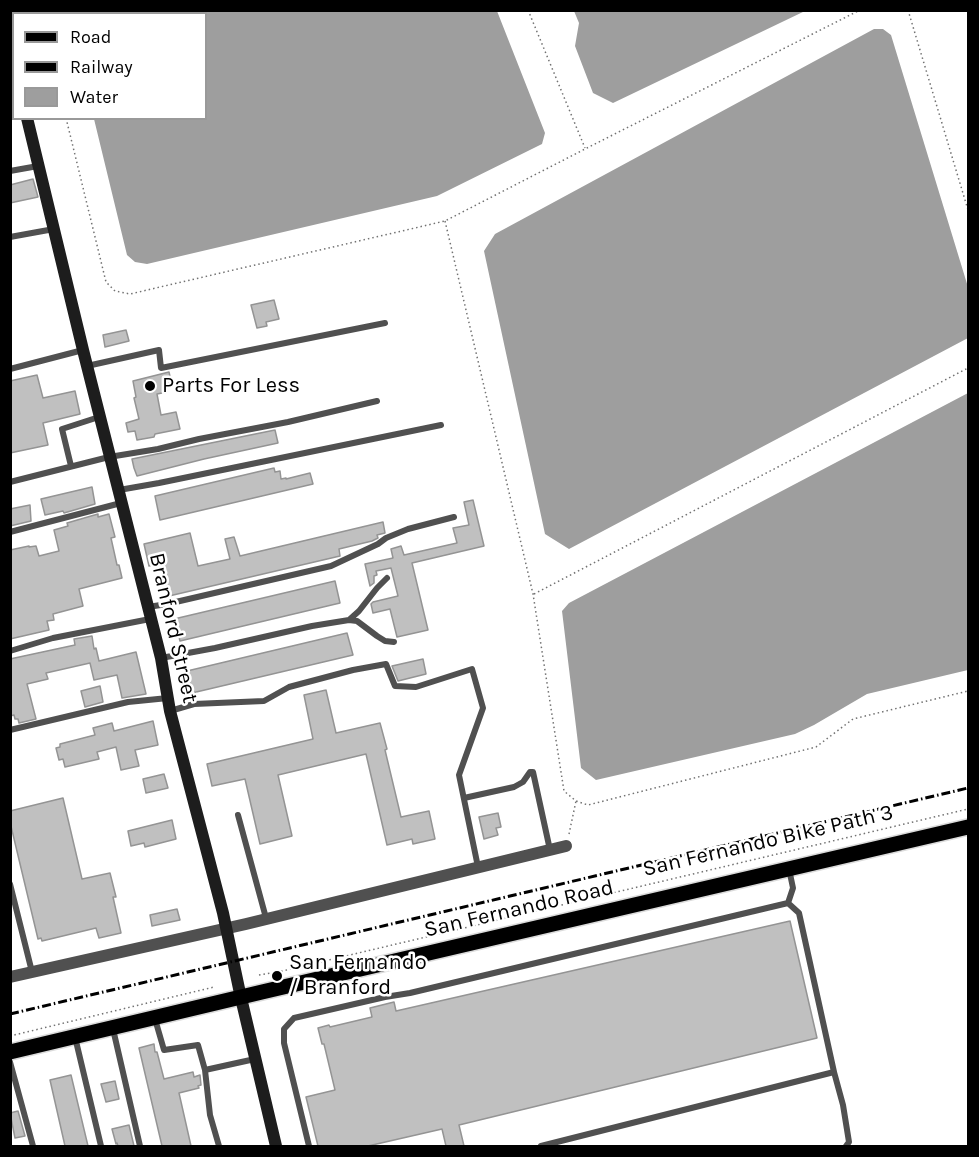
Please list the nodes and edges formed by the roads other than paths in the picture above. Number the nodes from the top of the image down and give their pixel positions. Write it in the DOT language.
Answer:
graph roads {
  1 [pos="28,120"];
  2 [pos="39,166"];
  3 [pos="10,171"];
  4 [pos="54,229"];
  5 [pos="10,237"];
  6 [pos="385,323"];
  7 [pos="82,350"];
  8 [pos="87,366"];
  9 [pos="10,369"];
  10 [pos="377,401"];
  11 [pos="100,417"];
  12 [pos="441,425"];
  13 [pos="109,457"];
  14 [pos="71,466"];
  15 [pos="10,482"];
  16 [pos="119,496"];
  17 [pos="454,517"];
  18 [pos="10,532"];
  19 [pos="387,578"];
  20 [pos="149,613"];
  21 [pos="349,620"];
  22 [pos="394,642"];
  23 [pos="10,651"];
  24 [pos="161,658"];
  25 [pos="169,704"];
  26 [pos="10,730"];
  27 [pos="464,798"];
  28 [pos="238,815"];
  29 [pos="969,827"];
  30 [pos="566,846"];
  31 [pos="550,850"];
  32 [pos="478,868"];
  33 [pos="789,869"];
  34 [pos="10,884"];
  35 [pos="788,903"];
  36 [pos="266,918"];
  37 [pos="226,928"];
  38 [pos="32,973"];
  39 [pos="10,977"];
  40 [pos="241,998"];
  41 [pos="155,1018"];
  42 [pos="113,1028"];
  43 [pos="75,1037"];
  44 [pos="10,1053"];
  45 [pos="255,1059"];
  46 [pos="10,1062"];
  47 [pos="205,1070"];
  48 [pos="834,1072"];
  49 [pos="33,1146"];
  50 [pos="101,1146"];
  51 [pos="140,1146"];
  52 [pos="219,1146"];
  53 [pos="276,1146"];
  54 [pos="309,1146"];
  55 [pos="541,1146"];
  56 [pos="846,1146"];
  1 -- 2 [label="main road, Branford Street"];
  2 -- 3 [label="lane"];
  2 -- 4 [label="main road, Branford Street"];
  4 -- 5 [label="lane"];
  4 -- 7 [label="main road, Branford Street"];
  6 -- 8 [label="lane"];
  7 -- 8 [label="main road, Branford Street"];
  7 -- 9 [label="lane"];
  8 -- 11 [label="main road, Branford Street"];
  10 -- 13 [label="lane"];
  11 -- 13 [label="main road, Branford Street"];
  11 -- 14 [label="lane"];
  12 -- 16 [label="lane"];
  13 -- 14 [label="lane"];
  13 -- 16 [label="main road, Branford Street"];
  14 -- 15 [label="lane"];
  16 -- 18 [label="lane"];
  16 -- 20 [label="main road, Branford Street"];
  17 -- 20 [label="lane"];
  19 -- 21 [label="lane"];
  20 -- 23 [label="lane"];
  20 -- 24 [label="main road, Branford Street"];
  21 -- 22 [label="lane"];
  21 -- 24 [label="lane"];
  24 -- 25 [label="main road, Branford Street"];
  25 -- 26 [label="lane"];
  25 -- 27 [label="lane"];
  25 -- 37 [label="main road, Branford Street"];
  27 -- 31 [label="lane"];
  27 -- 32 [label="lane"];
  28 -- 36 [label="lane"];
  29 -- 33 [label="main road, San Fernando Road"];
  30 -- 31 [label="street"];
  31 -- 32 [label="street"];
  32 -- 36 [label="street"];
  33 -- 35 [label="lane"];
  33 -- 40 [label="main road, San Fernando Road"];
  34 -- 38 [label="lane"];
  35 -- 48 [label="lane"];
  35 -- 54 [label="lane"];
  36 -- 37 [label="street"];
  37 -- 38 [label="street"];
  37 -- 40 [label="main road, Branford Street"];
  38 -- 39 [label="street"];
  40 -- 41 [label="main road, San Fernando Road"];
  40 -- 45 [label="main road, Branford Street"];
  41 -- 42 [label="main road, San Fernando Road"];
  41 -- 47 [label="lane"];
  42 -- 43 [label="main road, San Fernando Road"];
  42 -- 51 [label="lane"];
  43 -- 44 [label="main road, San Fernando Road"];
  43 -- 50 [label="lane"];
  45 -- 47 [label="lane"];
  45 -- 53 [label="main road, Branford Street"];
  46 -- 49 [label="lane"];
  47 -- 52 [label="lane"];
  48 -- 55 [label="lane"];
  48 -- 56 [label="lane"];
}
